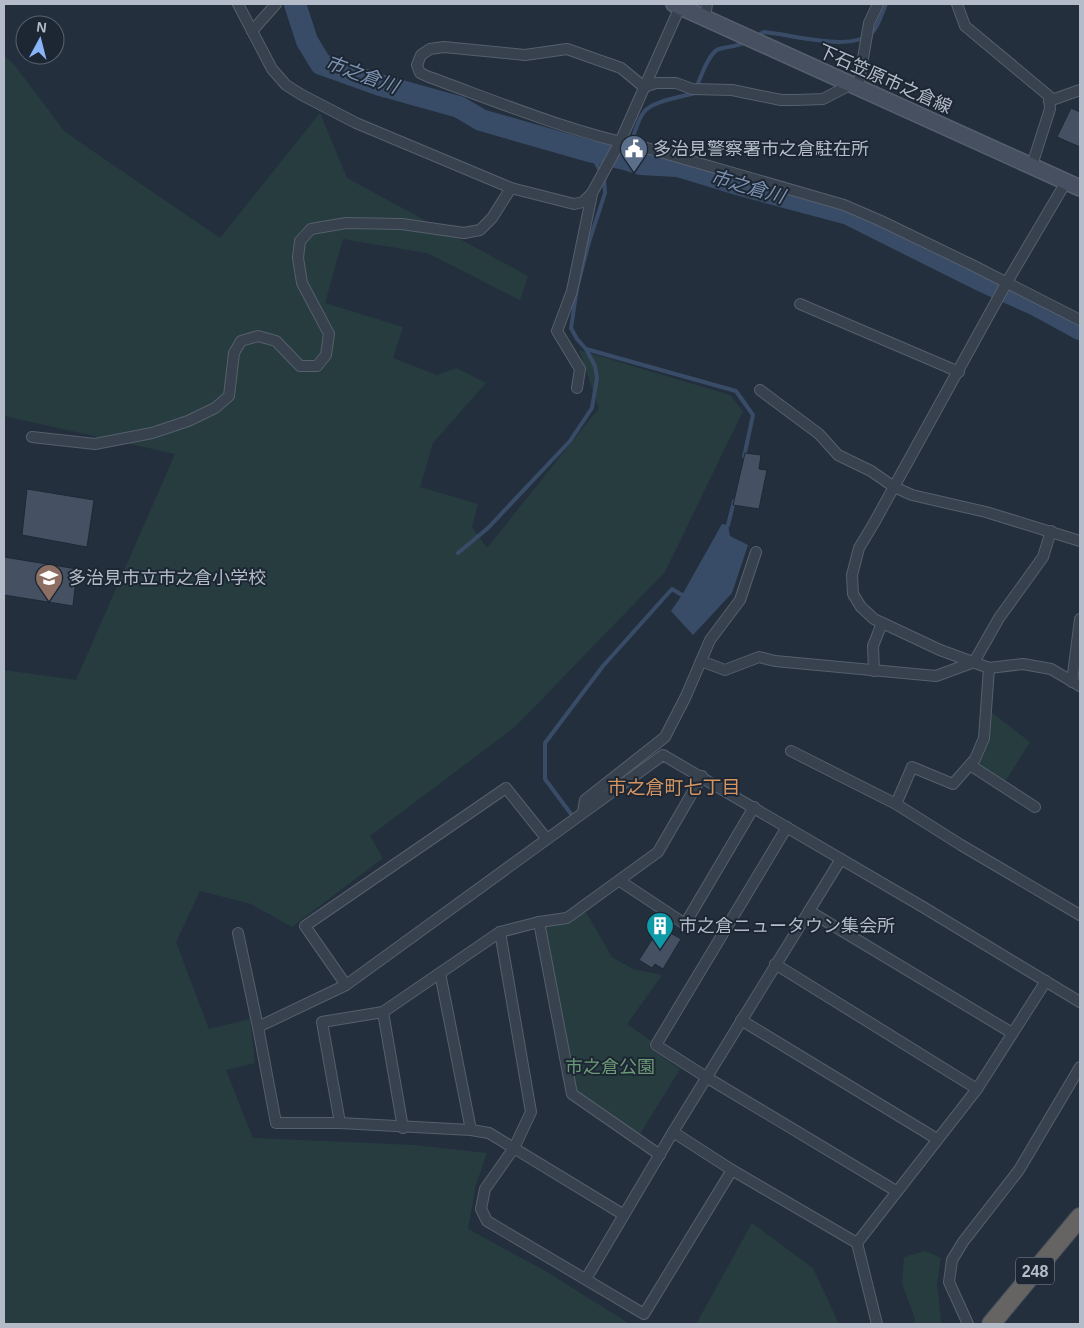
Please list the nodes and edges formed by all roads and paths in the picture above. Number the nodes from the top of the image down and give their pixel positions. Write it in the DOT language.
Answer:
graph roads {
  1 [pos="238,4"];
  2 [pos="276,4"];
  3 [pos="878,4"];
  4 [pos="957,4"];
  5 [pos="677,5"];
  6 [pos="706,11"];
  7 [pos="252,31"];
  8 [pos="854,86"];
  9 [pos="644,87"];
  10 [pos="1080,90"];
  11 [pos="1049,101"];
  12 [pos="620,142"];
  13 [pos="1032,165"];
  14 [pos="1066,182"];
  15 [pos="511,188"];
  16 [pos="1080,188"];
  17 [pos="592,193"];
  18 [pos="1007,282"];
  19 [pos="800,304"];
  20 [pos="1080,320"];
  21 [pos="959,372"];
  22 [pos="577,388"];
  23 [pos="760,390"];
  24 [pos="32,437"];
  25 [pos="894,487"];
  26 [pos="1051,532"];
  27 [pos="1080,538"];
  28 [pos="756,552"];
  29 [pos="1080,619"];
  30 [pos="882,623"];
  31 [pos="701,661"];
  32 [pos="974,662"];
  33 [pos="989,668"];
  34 [pos="874,672"];
  35 [pos="1076,684"];
  36 [pos="791,751"];
  37 [pos="970,765"];
  38 [pos="702,776"];
  39 [pos="896,804"];
  40 [pos="754,807"];
  41 [pos="1035,807"];
  42 [pos="583,812"];
  43 [pos="787,827"];
  44 [pos="546,838"];
  45 [pos="841,859"];
  46 [pos="620,882"];
  47 [pos="809,911"];
  48 [pos="1080,915"];
  49 [pos="539,922"];
  50 [pos="500,932"];
  51 [pos="238,934"];
  52 [pos="775,964"];
  53 [pos="440,973"];
  54 [pos="1046,981"];
  55 [pos="346,985"];
  56 [pos="1080,1002"];
  57 [pos="383,1012"];
  58 [pos="741,1020"];
  59 [pos="258,1027"];
  60 [pos="1012,1033"];
  61 [pos="1080,1067"];
  62 [pos="706,1078"];
  63 [pos="977,1089"];
  64 [pos="340,1123"];
  65 [pos="404,1128"];
  66 [pos="471,1130"];
  67 [pos="673,1132"];
  68 [pos="937,1140"];
  69 [pos="514,1148"];
  70 [pos="660,1155"];
  71 [pos="732,1170"];
  72 [pos="896,1191"];
  73 [pos="624,1214"];
  74 [pos="1080,1217"];
  75 [pos="857,1243"];
  76 [pos="586,1279"];
  77 [pos="876,1324"];
  78 [pos="968,1324"];
  79 [pos="991,1324"];
  1 -- 7 [label="street"];
  2 -- 7 [label="street"];
  3 -- 8 [label="street"];
  4 -- 11 [label="street"];
  5 -- 6 [label="main road, 下石笠原市之倉線"];
  5 -- 9 [label="street"];
  6 -- 8 [label="main road, 下石笠原市之倉線"];
  7 -- 15 [label="street"];
  8 -- 9 [label="street"];
  8 -- 13 [label="main road, 下石笠原市之倉線"];
  9 -- 12 [label="street"];
  9 -- 12 [label="street"];
  10 -- 11 [label="street"];
  11 -- 13 [label="street"];
  12 -- 17 [label="street"];
  12 -- 18 [label="street"];
  13 -- 14 [label="main road, 下石笠原市之倉線"];
  14 -- 16 [label="main road, 下石笠原市之倉線"];
  14 -- 18 [label="street"];
  15 -- 17 [label="street"];
  15 -- 24 [label="street"];
  17 -- 22 [label="street"];
  18 -- 20 [label="street"];
  18 -- 21 [label="street"];
  19 -- 21 [label="street"];
  21 -- 25 [label="street"];
  23 -- 25 [label="street"];
  25 -- 26 [label="street"];
  25 -- 30 [label="street"];
  26 -- 27 [label="street"];
  26 -- 32 [label="street"];
  28 -- 31 [label="street"];
  29 -- 35 [label="street"];
  30 -- 32 [label="street"];
  30 -- 34 [label="street"];
  31 -- 34 [label="street"];
  31 -- 42 [label="street"];
  32 -- 33 [label="street"];
  32 -- 34 [label="street"];
  33 -- 35 [label="street"];
  33 -- 37 [label="street"];
  36 -- 39 [label="street"];
  37 -- 39 [label="street"];
  37 -- 41 [label="street"];
  38 -- 40 [label="street"];
  38 -- 42 [label="street"];
  38 -- 46 [label="street"];
  39 -- 48 [label="street"];
  40 -- 43 [label="street"];
  40 -- 46 [label="street"];
  42 -- 44 [label="street"];
  43 -- 45 [label="street"];
  43 -- 62 [label="street"];
  44 -- 55 [label="street"];
  44 -- 55 [label="street"];
  45 -- 47 [label="street"];
  45 -- 54 [label="street"];
  46 -- 49 [label="street"];
  47 -- 52 [label="street"];
  47 -- 60 [label="street"];
  49 -- 50 [label="street"];
  49 -- 70 [label="street"];
  50 -- 53 [label="street"];
  50 -- 69 [label="street"];
  51 -- 59 [label="street"];
  52 -- 58 [label="street"];
  52 -- 63 [label="street"];
  53 -- 57 [label="street"];
  53 -- 66 [label="street"];
  54 -- 56 [label="street"];
  54 -- 60 [label="street"];
  55 -- 59 [label="street"];
  57 -- 64 [label="street"];
  57 -- 65 [label="street"];
  58 -- 62 [label="street"];
  58 -- 68 [label="street"];
  59 -- 64 [label="street"];
  60 -- 63 [label="street"];
  61 -- 78 [label="street"];
  62 -- 67 [label="street"];
  62 -- 72 [label="street"];
  63 -- 68 [label="street"];
  64 -- 65 [label="street"];
  65 -- 66 [label="street"];
  66 -- 69 [label="street"];
  67 -- 70 [label="street"];
  67 -- 71 [label="street"];
  68 -- 72 [label="street"];
  69 -- 73 [label="street"];
  69 -- 76 [label="street"];
  70 -- 73 [label="street"];
  71 -- 75 [label="street"];
  71 -- 76 [label="street"];
  72 -- 75 [label="street"];
  73 -- 76 [label="street"];
  74 -- 79 [label="highway, 248"];
  75 -- 77 [label="street"];
}
